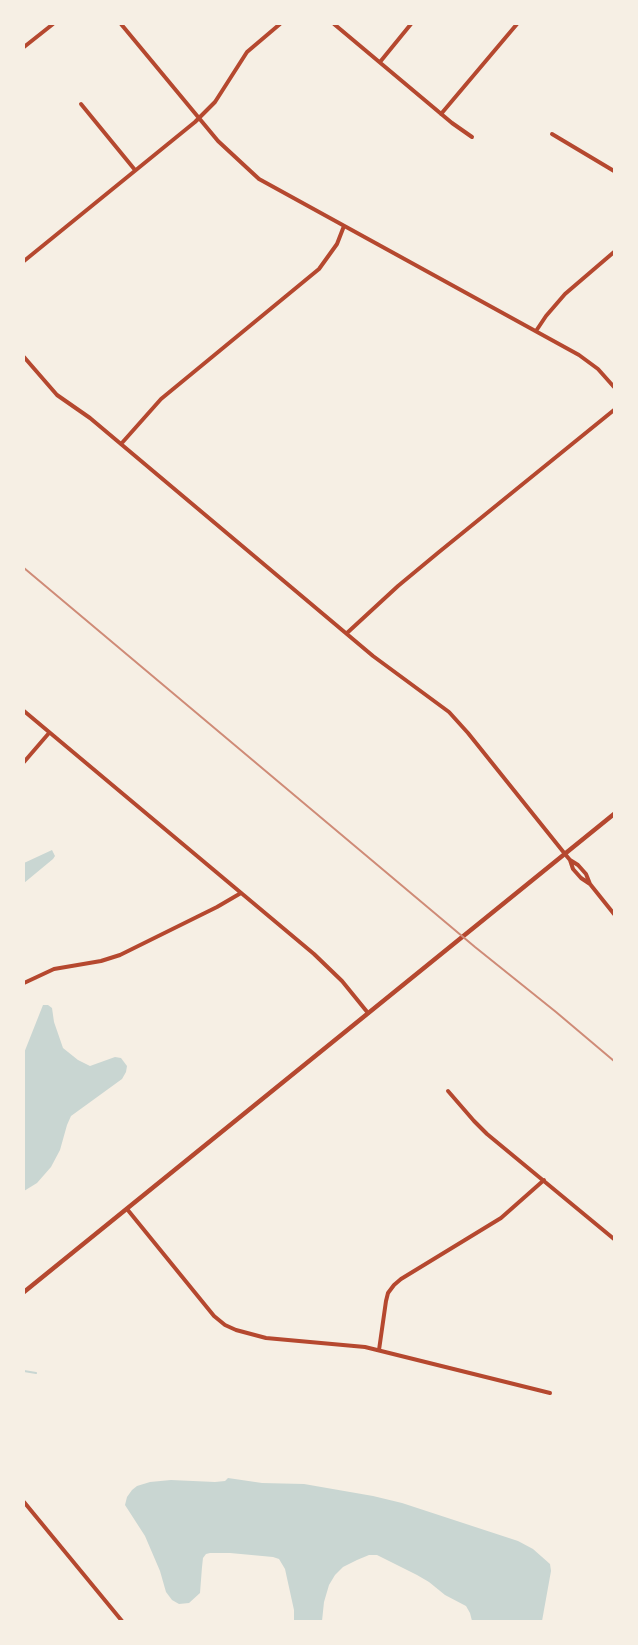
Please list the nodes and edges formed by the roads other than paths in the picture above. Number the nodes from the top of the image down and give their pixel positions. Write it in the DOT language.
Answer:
graph roads {
  1 [pos="53,24"];
  2 [pos="121,24"];
  3 [pos="280,24"];
  4 [pos="334,24"];
  5 [pos="411,24"];
  6 [pos="517,24"];
  7 [pos="24,47"];
  8 [pos="380,62"];
  9 [pos="81,104"];
  10 [pos="441,114"];
  11 [pos="199,118"];
  12 [pos="552,134"];
  13 [pos="472,136"];
  14 [pos="135,170"];
  15 [pos="614,171"];
  16 [pos="344,226"];
  17 [pos="614,252"];
  18 [pos="24,261"];
  19 [pos="536,331"];
  20 [pos="24,357"];
  21 [pos="614,387"];
  22 [pos="614,410"];
  23 [pos="121,444"];
  24 [pos="347,633"];
  25 [pos="24,711"];
  26 [pos="49,733"];
  27 [pos="24,762"];
  28 [pos="614,814"];
  29 [pos="565,854"];
  30 [pos="241,893"];
  31 [pos="614,914"];
  32 [pos="24,983"];
  33 [pos="368,1012"];
  34 [pos="448,1091"];
  35 [pos="544,1180"];
  36 [pos="127,1209"];
  37 [pos="614,1239"];
  38 [pos="24,1292"];
  39 [pos="379,1350"];
  40 [pos="550,1392"];
  41 [pos="24,1502"];
  42 [pos="122,1621"];
  1 -- 7 [label="street"];
  2 -- 11 [label="street"];
  3 -- 11 [label="street"];
  4 -- 8 [label="street"];
  5 -- 8 [label="street"];
  6 -- 10 [label="street"];
  8 -- 10 [label="street"];
  9 -- 14 [label="street"];
  10 -- 13 [label="street"];
  11 -- 14 [label="street"];
  11 -- 16 [label="street"];
  12 -- 15 [label="street"];
  14 -- 18 [label="street"];
  16 -- 19 [label="street"];
  16 -- 23 [label="street"];
  17 -- 19 [label="street"];
  19 -- 21 [label="street"];
  20 -- 23 [label="street"];
  22 -- 24 [label="street"];
  23 -- 24 [label="street"];
  24 -- 29 [label="street"];
  25 -- 26 [label="street"];
  26 -- 27 [label="street"];
  26 -- 30 [label="street"];
  28 -- 29 [label="street"];
  29 -- 31 [label="street"];
  29 -- 33 [label="street"];
  30 -- 32 [label="street"];
  30 -- 33 [label="street"];
  33 -- 36 [label="street"];
  34 -- 35 [label="street"];
  35 -- 37 [label="street"];
  35 -- 39 [label="street"];
  36 -- 38 [label="street"];
  36 -- 39 [label="street"];
  39 -- 40 [label="street"];
  41 -- 42 [label="street"];
}
